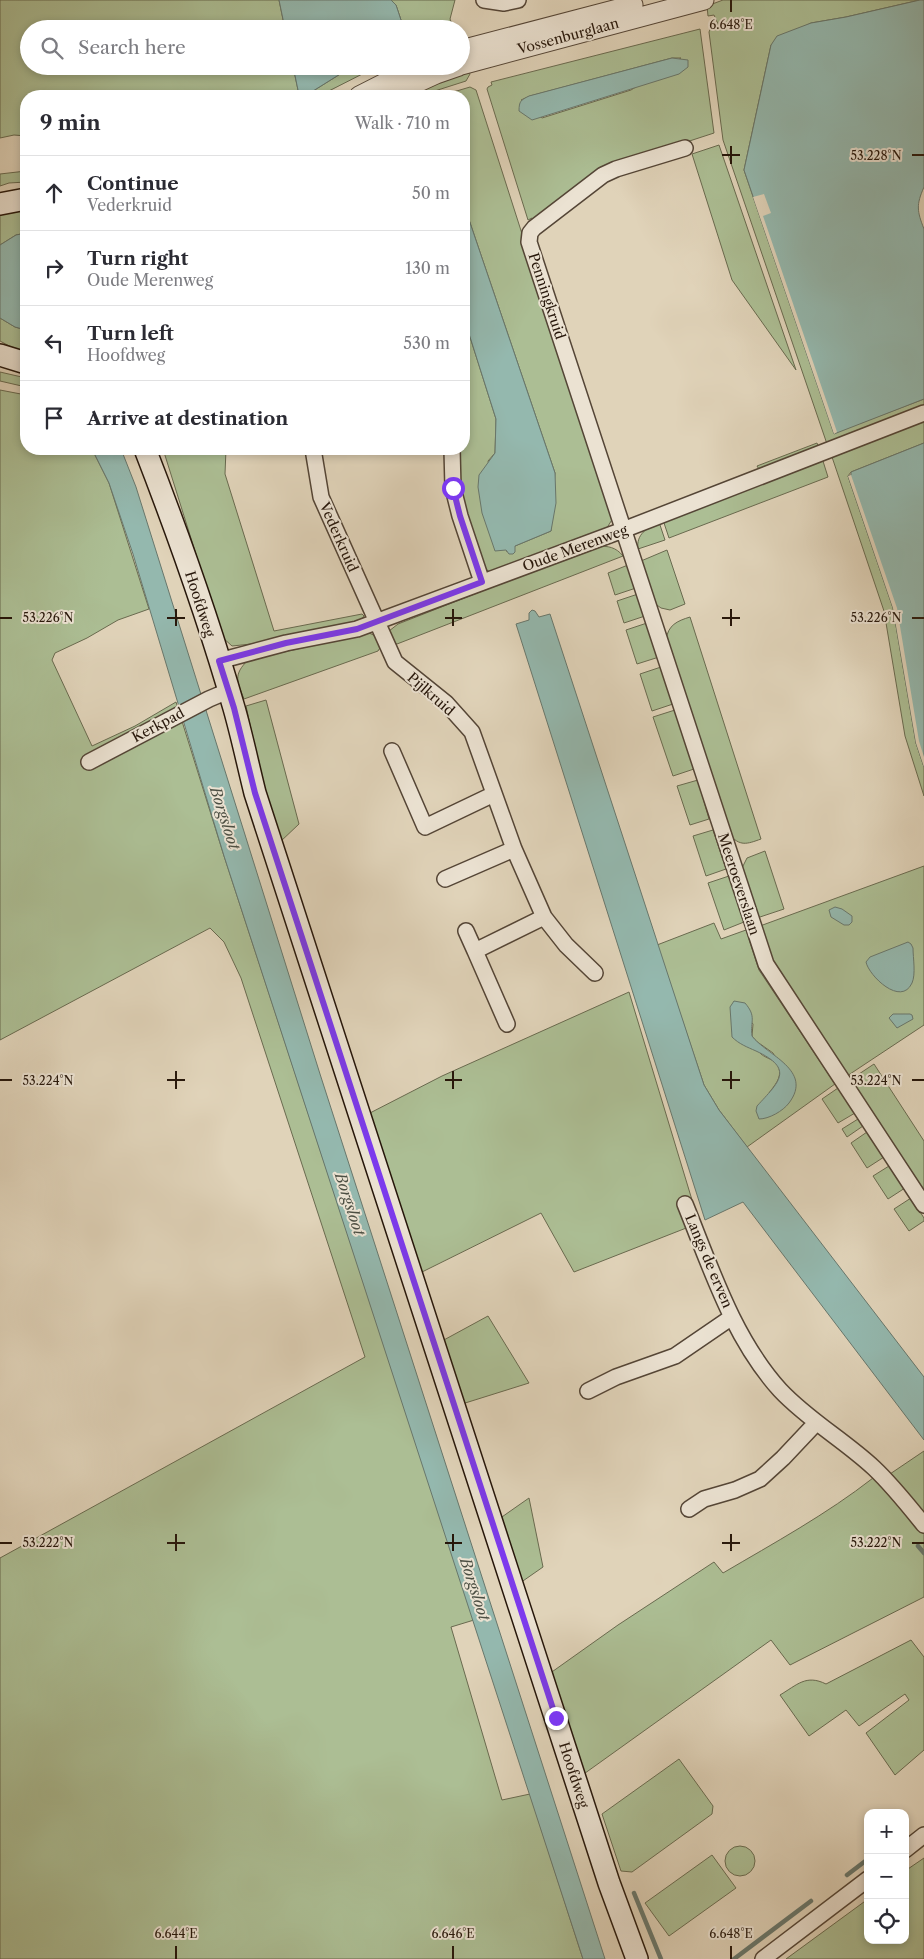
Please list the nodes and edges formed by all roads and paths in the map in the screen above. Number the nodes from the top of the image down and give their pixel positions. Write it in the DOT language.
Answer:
graph roads {
  1 [pos="484,0"];
  2 [pos="518,0"];
  3 [pos="654,0"];
  4 [pos="704,0"];
  5 [pos="470,48"];
  6 [pos="470,63"];
  7 [pos="401,75"];
  8 [pos="434,75"];
  9 [pos="372,90"];
  10 [pos="401,90"];
  11 [pos="685,148"];
  12 [pos="20,189"];
  13 [pos="0,192"];
  14 [pos="20,200"];
  15 [pos="0,204"];
  16 [pos="0,355"];
  17 [pos="20,361"];
  18 [pos="0,366"];
  19 [pos="20,371"];
  20 [pos="924,413"];
  21 [pos="146,455"];
  22 [pos="315,455"];
  23 [pos="452,455"];
  24 [pos="623,530"];
  25 [pos="482,582"];
  26 [pos="377,622"];
  27 [pos="390,650"];
  28 [pos="219,661"];
  29 [pos="228,691"];
  30 [pos="392,751"];
  31 [pos="89,762"];
  32 [pos="494,794"];
  33 [pos="514,849"];
  34 [pos="445,879"];
  35 [pos="544,917"];
  36 [pos="466,930"];
  37 [pos="475,951"];
  38 [pos="595,973"];
  39 [pos="507,1024"];
  40 [pos="685,1204"];
  41 [pos="924,1204"];
  42 [pos="732,1317"];
  43 [pos="588,1391"];
  44 [pos="816,1423"];
  45 [pos="689,1509"];
  46 [pos="924,1525"];
  47 [pos="924,1835"];
  48 [pos="909,1847"];
  49 [pos="864,1882"];
  50 [pos="637,1959"];
  51 [pos="763,1959"];
  1 -- 2 [label="street"];
  3 -- 5 [label="street, Vossenburglaan"];
  4 -- 6 [label="street, Vossenburglaan"];
  7 -- 9 [label="street"];
  8 -- 10 [label="street, Vossenburglaan"];
  11 -- 24 [label="street, Penningkruid"];
  12 -- 13 [label="main road"];
  14 -- 15 [label="main road"];
  16 -- 17 [label="main road"];
  18 -- 19 [label="main road"];
  20 -- 24 [label="street, Oude Merenweg"];
  21 -- 28 [label="main road, Hoofdweg"];
  22 -- 26 [label="street, Vederkruid"];
  23 -- 25 [label="street"];
  24 -- 25 [label="street, Oude Merenweg"];
  24 -- 41 [label="street, Meeroeverslaan"];
  25 -- 26 [label="street, Oude Merenweg"];
  26 -- 27 [label="street, Vederkruid"];
  26 -- 28 [label="street, Oude Merenweg"];
  27 -- 32 [label="street, Pijlkruid"];
  28 -- 29 [label="main road, Hoofdweg"];
  29 -- 31 [label="street, Kerkpad"];
  29 -- 50 [label="main road, Hoofdweg"];
  30 -- 32 [label="street"];
  32 -- 33 [label="street, Pijlkruid"];
  33 -- 34 [label="street"];
  33 -- 35 [label="street, Pijlkruid"];
  35 -- 37 [label="street"];
  35 -- 38 [label="street, Pijlkruid"];
  36 -- 37 [label="street"];
  37 -- 39 [label="street"];
  40 -- 42 [label="street, Langs de erven"];
  42 -- 43 [label="street, Langs de erven"];
  42 -- 44 [label="street, Langs de erven"];
  44 -- 45 [label="street"];
  44 -- 46 [label="street, Langs de erven"];
  47 -- 48 [label="street"];
  49 -- 51 [label="street"];
}
